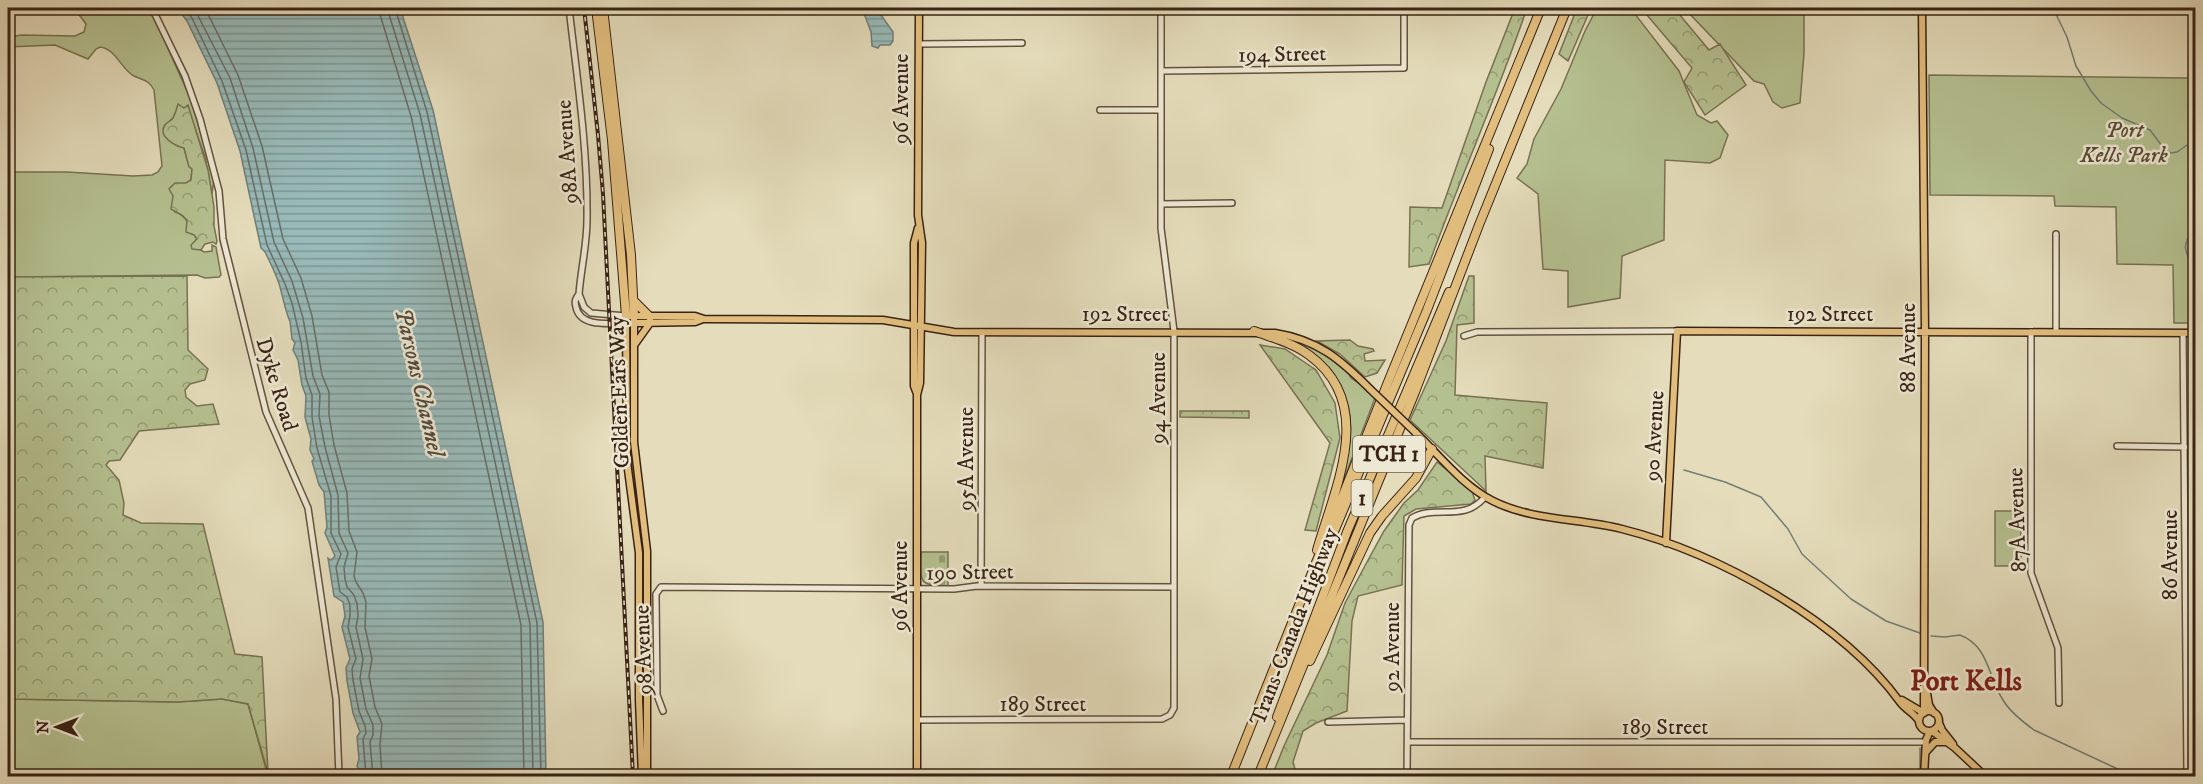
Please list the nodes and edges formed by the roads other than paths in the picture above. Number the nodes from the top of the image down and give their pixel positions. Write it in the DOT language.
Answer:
graph roads {
  1 [pos="152,8"];
  2 [pos="569,8"];
  3 [pos="596,8"];
  4 [pos="603,8"];
  5 [pos="919,8"];
  6 [pos="1161,8"];
  7 [pos="1404,8"];
  8 [pos="1541,8"];
  9 [pos="1567,8"];
  10 [pos="1922,8"];
  11 [pos="1022,43"];
  12 [pos="919,44"];
  13 [pos="1161,71"];
  14 [pos="1100,110"];
  15 [pos="1161,110"];
  16 [pos="1232,203"];
  17 [pos="1161,204"];
  18 [pos="1479,225"];
  19 [pos="2056,234"];
  20 [pos="579,294"];
  21 [pos="634,301"];
  22 [pos="630,320"];
  23 [pos="650,320"];
  24 [pos="611,323"];
  25 [pos="918,327"];
  26 [pos="1174,331"];
  27 [pos="1254,331"];
  28 [pos="1677,331"];
  29 [pos="982,332"];
  30 [pos="1925,332"];
  31 [pos="2031,332"];
  32 [pos="2056,332"];
  33 [pos="2183,333"];
  34 [pos="2196,333"];
  35 [pos="1464,336"];
  36 [pos="626,341"];
  37 [pos="635,344"];
  38 [pos="2117,446"];
  39 [pos="2185,447"];
  40 [pos="1432,449"];
  41 [pos="1485,497"];
  42 [pos="1666,543"];
  43 [pos="981,586"];
  44 [pos="1173,586"];
  45 [pos="658,588"];
  46 [pos="917,588"];
  47 [pos="1305,594"];
  48 [pos="1297,683"];
  49 [pos="1924,693"];
  50 [pos="1897,696"];
  51 [pos="2059,703"];
  52 [pos="1910,706"];
  53 [pos="663,711"];
  54 [pos="1924,713"];
  55 [pos="1934,713"];
  56 [pos="1170,716"];
  57 [pos="917,720"];
  58 [pos="1407,720"];
  59 [pos="1328,722"];
  60 [pos="1939,722"];
  61 [pos="1920,724"];
  62 [pos="1931,731"];
  63 [pos="1408,742"];
  64 [pos="1922,742"];
  65 [pos="1946,742"];
  66 [pos="1955,748"];
  67 [pos="1925,754"];
  68 [pos="339,777"];
  69 [pos="642,777"];
  70 [pos="647,777"];
  71 [pos="917,777"];
  72 [pos="1231,777"];
  73 [pos="1257,777"];
  74 [pos="1407,777"];
  75 [pos="1924,777"];
  76 [pos="1985,777"];
  77 [pos="2187,777"];
  1 -- 68 [label="street, Dyke Road"];
  2 -- 20 [label="street, 98A Avenue"];
  3 -- 22 [label="highway, Golden Ears Way"];
  4 -- 21 [label="highway, Golden Ears Way"];
  5 -- 12 [label="main road, 96 Avenue"];
  6 -- 13 [label="street, 94 Avenue"];
  7 -- 13 [label="street, 194 Street"];
  8 -- 47 [label="highway, Trans-Canada Highway / TCH 1"];
  9 -- 18 [label="highway, Trans-Canada Highway / TCH 1"];
  10 -- 30 [label="main road, 88 Avenue"];
  11 -- 12 [label="street"];
  12 -- 25 [label="main road, 96 Avenue"];
  13 -- 15 [label="street, 94 Avenue"];
  14 -- 15 [label="street"];
  15 -- 17 [label="street, 94 Avenue"];
  16 -- 17 [label="street"];
  17 -- 26 [label="street, 94 Avenue"];
  18 -- 48 [label="highway, Trans-Canada Highway / TCH 1"];
  18 -- 73 [label="highway, Trans-Canada Highway / 1"];
  19 -- 32 [label="street"];
  20 -- 22 [label="street, 192 Street"];
  20 -- 24 [label="street, 192 Street"];
  21 -- 22 [label="highway, Golden Ears Way"];
  21 -- 23 [label="highway"];
  22 -- 23 [label="main road, 192 Street"];
  22 -- 24 [label="street, 192 Street"];
  22 -- 36 [label="main road, Golden Ears Way"];
  22 -- 37 [label="main road, Golden Ears Way"];
  23 -- 25 [label="main road, 192 Street"];
  23 -- 37 [label="main road"];
  24 -- 36 [label="main road"];
  25 -- 29 [label="main road, 192 Street"];
  25 -- 46 [label="main road, 96 Avenue"];
  26 -- 27 [label="main road, 192 Street"];
  26 -- 29 [label="main road, 192 Street"];
  26 -- 44 [label="street, 94 Avenue"];
  27 -- 40 [label="main road, 192 Street, bridge"];
  27 -- 47 [label="highway"];
  28 -- 30 [label="main road, 192 Street"];
  28 -- 35 [label="street, 192 Street"];
  28 -- 42 [label="main road, 90 Avenue"];
  29 -- 43 [label="street, 95A Avenue"];
  30 -- 31 [label="main road, 192 Street"];
  30 -- 49 [label="main road, 88 Avenue"];
  31 -- 32 [label="main road, 192 Street"];
  31 -- 51 [label="street, 87A Avenue"];
  32 -- 33 [label="main road, 192 Street"];
  33 -- 34 [label="main road, 192 Street"];
  33 -- 39 [label="street, 86 Avenue"];
  36 -- 69 [label="main road, Golden Ears Way"];
  37 -- 70 [label="main road, Golden Ears Way"];
  38 -- 39 [label="street"];
  39 -- 77 [label="street, 86 Avenue"];
  40 -- 41 [label="main road, 192 Street"];
  40 -- 48 [label="highway"];
  41 -- 42 [label="main road, 192 Street"];
  41 -- 58 [label="street, 92 Avenue"];
  42 -- 50 [label="main road, 192 Street"];
  43 -- 44 [label="street, 190 Street"];
  43 -- 46 [label="street, 190 Street"];
  44 -- 56 [label="street, 94 Avenue"];
  45 -- 46 [label="street, 190 Street"];
  45 -- 53 [label="street, 98 Avenue"];
  46 -- 57 [label="main road, 96 Avenue"];
  47 -- 72 [label="highway, Trans-Canada Highway / TCH 1"];
  48 -- 73 [label="highway, Trans-Canada Highway / TCH 1"];
  49 -- 52 [label="main road"];
  49 -- 54 [label="main road, 88 Avenue"];
  49 -- 55 [label="main road, 88 Avenue"];
  50 -- 52 [label="main road"];
  50 -- 61 [label="main road"];
  52 -- 54 [label="main road"];
  54 -- 55 [label="main road"];
  54 -- 61 [label="main road"];
  55 -- 60 [label="main road"];
  56 -- 57 [label="street, 189 Street"];
  57 -- 71 [label="main road, 96 Avenue"];
  58 -- 59 [label="street"];
  58 -- 63 [label="street, 92 Avenue"];
  60 -- 62 [label="main road"];
  60 -- 66 [label="main road"];
  61 -- 62 [label="main road"];
  61 -- 64 [label="main road"];
  62 -- 65 [label="main road"];
  62 -- 67 [label="main road"];
  63 -- 64 [label="street, 189 Street"];
  63 -- 74 [label="street, 92 Avenue"];
  64 -- 67 [label="main road"];
  65 -- 66 [label="main road"];
  65 -- 67 [label="main road"];
  66 -- 76 [label="main road"];
  67 -- 75 [label="main road"];
}
